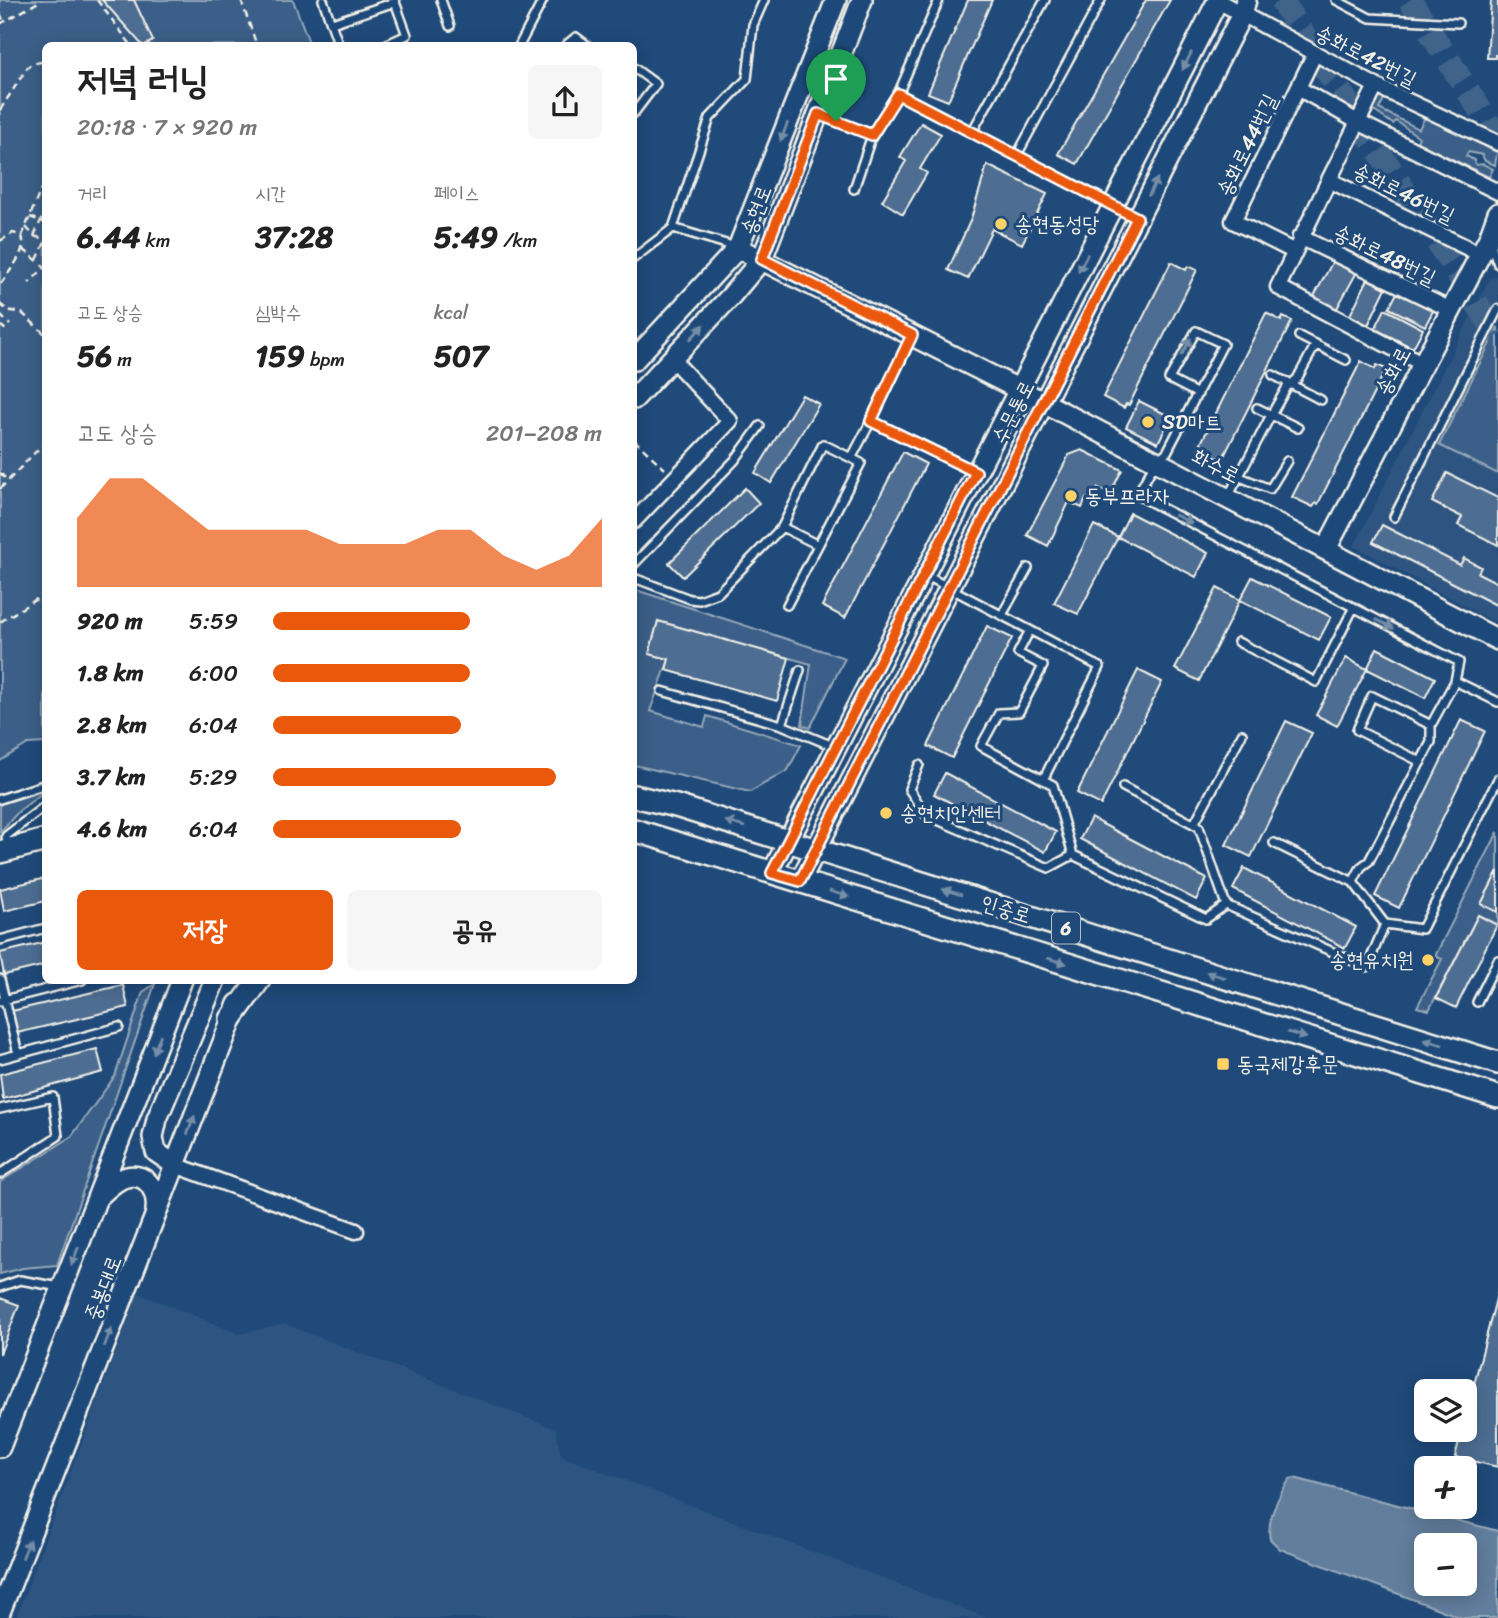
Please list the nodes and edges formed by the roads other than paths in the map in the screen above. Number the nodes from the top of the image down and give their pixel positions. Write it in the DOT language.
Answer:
graph roads {
  1 [pos="323,0"];
  2 [pos="441,0"];
  3 [pos="543,0"];
  4 [pos="764,0"];
  5 [pos="836,0"];
  6 [pos="862,0"];
  7 [pos="939,0"];
  8 [pos="1045,0"];
  9 [pos="1217,0"];
  10 [pos="1336,0"];
  11 [pos="1098,1"];
  12 [pos="1244,7"];
  13 [pos="332,23"];
  14 [pos="1458,23"];
  15 [pos="450,26"];
  16 [pos="338,42"];
  17 [pos="392,42"];
  18 [pos="521,42"];
  19 [pos="1314,55"];
  20 [pos="637,70"];
  21 [pos="1376,86"];
  22 [pos="1298,88"];
  23 [pos="898,94"];
  24 [pos="637,109"];
  25 [pos="818,114"];
  26 [pos="1358,122"];
  27 [pos="972,132"];
  28 [pos="872,135"];
  29 [pos="1498,143"];
  30 [pos="1017,155"];
  31 [pos="1329,180"];
  32 [pos="854,189"];
  33 [pos="1498,192"];
  34 [pos="1113,206"];
  35 [pos="1498,213"];
  36 [pos="1137,218"];
  37 [pos="673,228"];
  38 [pos="1300,237"];
  39 [pos="1489,245"];
  40 [pos="738,248"];
  41 [pos="1293,251"];
  42 [pos="637,256"];
  43 [pos="762,259"];
  44 [pos="1498,264"];
  45 [pos="1498,309"];
  46 [pos="1451,310"];
  47 [pos="912,335"];
  48 [pos="1299,336"];
  49 [pos="1315,344"];
  50 [pos="637,357"];
  51 [pos="671,359"];
  52 [pos="1346,360"];
  53 [pos="1423,363"];
  54 [pos="1273,375"];
  55 [pos="1291,384"];
  56 [pos="1018,389"];
  57 [pos="1198,394"];
  58 [pos="637,396"];
  59 [pos="1321,400"];
  60 [pos="1043,402"];
  61 [pos="1257,408"];
  62 [pos="1271,415"];
  63 [pos="871,421"];
  64 [pos="760,426"];
  65 [pos="1298,428"];
  66 [pos="852,457"];
  67 [pos="1156,461"];
  68 [pos="1287,461"];
  69 [pos="976,472"];
  70 [pos="1240,477"];
  71 [pos="1228,498"];
  72 [pos="1394,517"];
  73 [pos="637,518"];
  74 [pos="782,527"];
  75 [pos="818,545"];
  76 [pos="1326,549"];
  77 [pos="637,561"];
  78 [pos="1028,568"];
  79 [pos="923,575"];
  80 [pos="637,579"];
  81 [pos="949,587"];
  82 [pos="787,605"];
  83 [pos="1354,607"];
  84 [pos="1002,615"];
  85 [pos="1030,630"];
  86 [pos="1498,640"];
  87 [pos="1238,642"];
  88 [pos="800,670"];
  89 [pos="1455,681"];
  90 [pos="662,691"];
  91 [pos="1498,702"];
  92 [pos="782,725"];
  93 [pos="1431,725"];
  94 [pos="1242,734"];
  95 [pos="835,747"];
  96 [pos="1421,762"];
  97 [pos="919,765"];
  98 [pos="1498,779"];
  99 [pos="1043,780"];
  100 [pos="42,785"];
  101 [pos="1123,787"];
  102 [pos="637,797"];
  103 [pos="0,799"];
  104 [pos="42,808"];
  105 [pos="1194,824"];
  106 [pos="637,831"];
  107 [pos="42,841"];
  108 [pos="788,841"];
  109 [pos="1274,843"];
  110 [pos="816,850"];
  111 [pos="4,851"];
  112 [pos="1073,855"];
  113 [pos="772,873"];
  114 [pos="800,881"];
  115 [pos="1353,883"];
  116 [pos="1226,905"];
  117 [pos="1385,924"];
  118 [pos="42,929"];
  119 [pos="0,940"];
  120 [pos="1498,960"];
  121 [pos="0,979"];
  122 [pos="67,984"];
  123 [pos="180,984"];
  124 [pos="213,984"];
  125 [pos="245,984"];
  126 [pos="256,984"];
  127 [pos="2,1001"];
  128 [pos="1477,1002"];
  129 [pos="232,1019"];
  130 [pos="119,1027"];
  131 [pos="18,1054"];
  132 [pos="0,1059"];
  133 [pos="1498,1063"];
  134 [pos="178,1073"];
  135 [pos="1498,1097"];
  136 [pos="0,1109"];
  137 [pos="120,1139"];
  138 [pos="175,1165"];
  139 [pos="0,1174"];
  140 [pos="97,1198"];
  141 [pos="156,1214"];
  142 [pos="356,1231"];
  143 [pos="0,1287"];
  144 [pos="62,1287"];
  145 [pos="0,1447"];
  146 [pos="0,1612"];
  1 -- 13 [label="lane"];
  2 -- 15 [label="lane"];
  3 -- 18 [label="lane"];
  4 -- 37 [label="lane"];
  5 -- 40 [label="street, 송현로, one-way"];
  6 -- 25 [label="street, 송현로"];
  7 -- 23 [label="lane"];
  8 -- 27 [label="lane"];
  9 -- 12 [label="street, 송화로42번길"];
  9 -- 34 [label="street, 수문통로, one-way"];
  10 -- 14 [label="lane"];
  11 -- 30 [label="lane"];
  12 -- 19 [label="street, 송화로42번길"];
  36 -- 12 [label="street, 수문통로, one-way"];
  13 -- 16 [label="lane"];
  13 -- 17 [label="lane"];
  19 -- 21 [label="street, 송화로42번길"];
  19 -- 22 [label="street"];
  20 -- 24 [label="lane"];
  21 -- 26 [label="street"];
  21 -- 29 [label="street, 송화로42번길"];
  22 -- 26 [label="street, 송화로44번길"];
  22 -- 41 [label="street, 송화로44번길"];
  23 -- 27 [label="lane"];
  23 -- 28 [label="lane"];
  25 -- 28 [label="lane"];
  25 -- 43 [label="street, 송현로"];
  26 -- 31 [label="street"];
  26 -- 33 [label="street, 송화로44번길"];
  27 -- 30 [label="lane"];
  28 -- 32 [label="lane"];
  30 -- 34 [label="lane"];
  31 -- 38 [label="street, 송화로46번길"];
  31 -- 39 [label="street, 송화로46번길"];
  34 -- 36 [label="lane"];
  34 -- 56 [label="street, 수문통로, one-way"];
  35 -- 39 [label="street, 송화로"];
  36 -- 60 [label="street, 수문통로"];
  37 -- 40 [label="lane"];
  37 -- 42 [label="lane"];
  38 -- 41 [label="street, 송화로46번길"];
  38 -- 46 [label="street, 송화로48번길"];
  39 -- 44 [label="lane"];
  39 -- 46 [label="street, 송화로"];
  40 -- 43 [label="street, 화수로"];
  40 -- 50 [label="street, 송현로"];
  41 -- 53 [label="street, 송화로46번길"];
  43 -- 47 [label="street, 화수로"];
  51 -- 43 [label="street, 송현로, one-way"];
  45 -- 72 [label="lane"];
  46 -- 53 [label="street, 송화로"];
  47 -- 56 [label="street, 화수로"];
  47 -- 63 [label="lane"];
  48 -- 49 [label="lane"];
  49 -- 52 [label="lane"];
  49 -- 55 [label="lane"];
  51 -- 58 [label="street, 송현로"];
  51 -- 73 [label="street"];
  53 -- 76 [label="street, 송화로"];
  54 -- 55 [label="lane"];
  55 -- 59 [label="lane"];
  55 -- 62 [label="lane"];
  56 -- 60 [label="street, 화수로"];
  56 -- 69 [label="street, 수문통로"];
  57 -- 57 [label="lane, one-way"];
  57 -- 67 [label="lane"];
  60 -- 67 [label="street, 화수로"];
  60 -- 81 [label="street, 수문통로"];
  61 -- 62 [label="lane"];
  62 -- 65 [label="lane"];
  62 -- 70 [label="lane"];
  63 -- 66 [label="lane"];
  63 -- 69 [label="lane"];
  64 -- 77 [label="lane"];
  66 -- 74 [label="lane"];
  66 -- 75 [label="lane"];
  67 -- 71 [label="street, 화수로"];
  67 -- 83 [label="lane, one-way"];
  68 -- 70 [label="lane"];
  69 -- 79 [label="street, 수문통로"];
  70 -- 71 [label="lane"];
  71 -- 76 [label="street, 화수로"];
  74 -- 75 [label="lane"];
  74 -- 80 [label="lane"];
  75 -- 82 [label="lane"];
  76 -- 86 [label="street, 화수로"];
  78 -- 84 [label="lane"];
  79 -- 81 [label="lane"];
  79 -- 95 [label="street, 수문통로"];
  81 -- 84 [label="lane"];
  81 -- 110 [label="street, 수문통로"];
  83 -- 87 [label="lane"];
  83 -- 89 [label="lane, one-way"];
  84 -- 85 [label="lane"];
  85 -- 99 [label="lane"];
  85 -- 99 [label="lane"];
  88 -- 92 [label="lane"];
  89 -- 91 [label="lane"];
  89 -- 93 [label="lane"];
  90 -- 92 [label="lane"];
  92 -- 95 [label="lane"];
  93 -- 96 [label="lane"];
  93 -- 96 [label="lane"];
  94 -- 105 [label="lane"];
  95 -- 108 [label="street, 수문통로"];
  96 -- 115 [label="lane"];
  97 -- 112 [label="lane"];
  98 -- 117 [label="lane"];
  99 -- 112 [label="lane"];
  100 -- 103 [label="lane"];
  101 -- 105 [label="lane"];
  108 -- 102 [label="main road, 인중로 / 6, one-way"];
  104 -- 111 [label="lane"];
  105 -- 116 [label="lane"];
  106 -- 113 [label="main road, 인중로 / 6"];
  107 -- 111 [label="main road"];
  108 -- 110 [label="main road, 인중로 / 6"];
  108 -- 113 [label="street, 수문통로"];
  109 -- 115 [label="lane"];
  110 -- 114 [label="street, 수문통로"];
  133 -- 110 [label="main road, 인중로 / 6, one-way"];
  112 -- 116 [label="lane"];
  113 -- 114 [label="main road, 인중로 / 6"];
  114 -- 135 [label="main road, 인중로 / 6, one-way"];
  115 -- 117 [label="lane"];
  116 -- 117 [label="lane"];
  118 -- 119 [label="lane"];
  120 -- 128 [label="lane"];
  121 -- 127 [label="lane"];
  122 -- 127 [label="lane"];
  123 -- 137 [label="street, 중봉대로, one-way"];
  124 -- 134 [label="street"];
  125 -- 129 [label="street, 중봉대로"];
  126 -- 129 [label="main road"];
  127 -- 131 [label="lane"];
  138 -- 129 [label="street, 중봉대로, one-way"];
  130 -- 131 [label="lane"];
  131 -- 132 [label="lane"];
  134 -- 137 [label="street"];
  134 -- 138 [label="street"];
  136 -- 139 [label="lane"];
  137 -- 140 [label="street, 중봉대로"];
  138 -- 141 [label="street, 중봉대로"];
  138 -- 142 [label="street"];
  140 -- 141 [label="street"];
  140 -- 144 [label="street, 중봉대로, one-way"];
  146 -- 141 [label="street, 중봉대로, one-way"];
  143 -- 144 [label="lane"];
  144 -- 145 [label="street, 중봉대로"];
}
